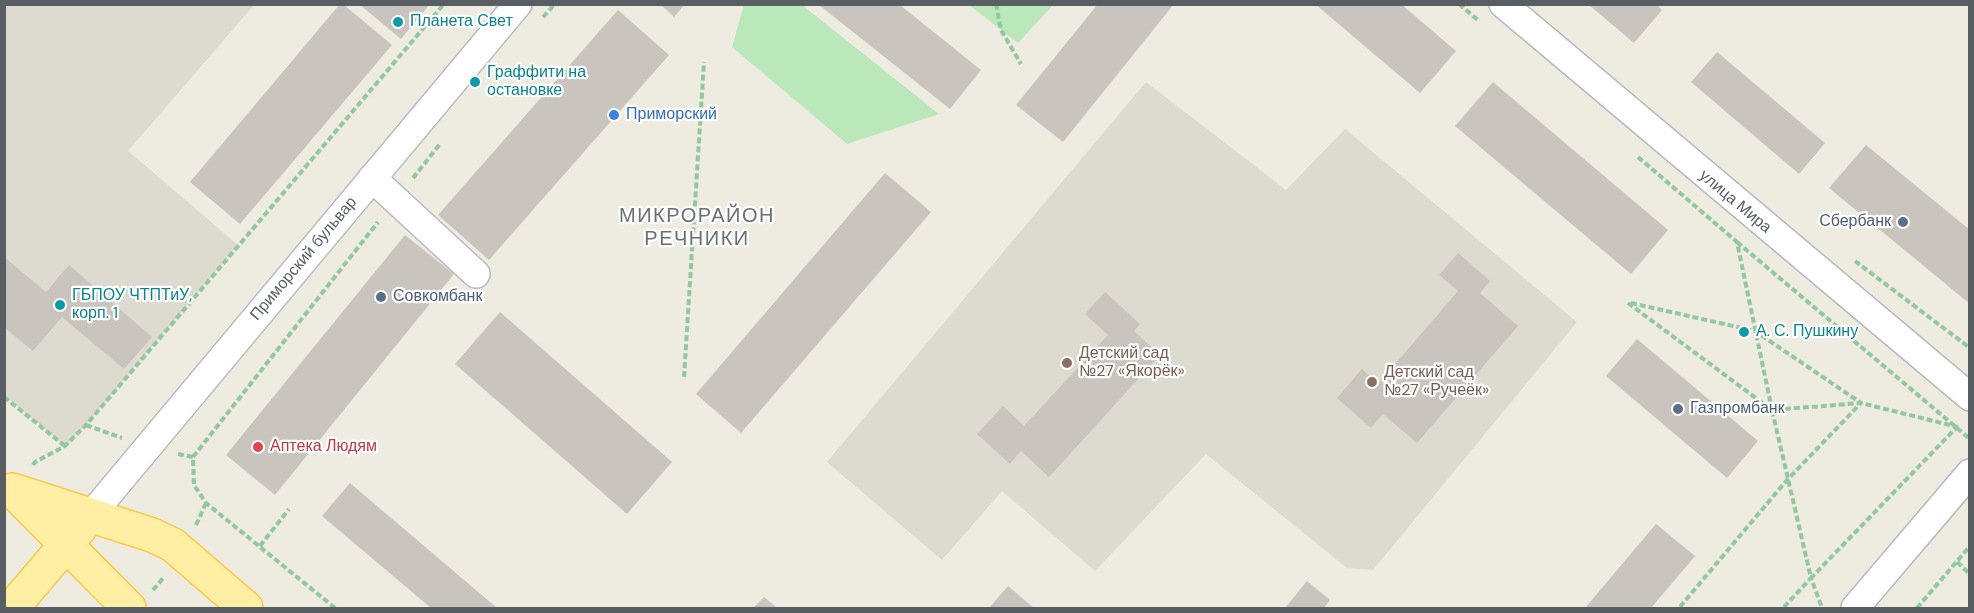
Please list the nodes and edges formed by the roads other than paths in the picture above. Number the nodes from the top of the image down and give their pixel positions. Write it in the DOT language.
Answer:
graph roads {
  1 [pos="518,4"];
  2 [pos="1503,4"];
  3 [pos="372,178"];
  4 [pos="476,274"];
  5 [pos="1970,397"];
  6 [pos="1970,473"];
  7 [pos="8,487"];
  8 [pos="91,515"];
  9 [pos="65,545"];
  10 [pos="12,609"];
  11 [pos="129,609"];
  12 [pos="246,609"];
  13 [pos="1855,609"];
  1 -- 3 [label="street, Приморский бульвар"];
  2 -- 5 [label="street, улица Мира"];
  3 -- 4 [label="street"];
  3 -- 8 [label="street, Приморский бульвар"];
  6 -- 13 [label="street"];
  7 -- 8 [label="main road"];
  7 -- 9 [label="main road"];
  8 -- 9 [label="main road"];
  8 -- 12 [label="main road"];
  9 -- 10 [label="main road"];
  9 -- 11 [label="main road"];
}
